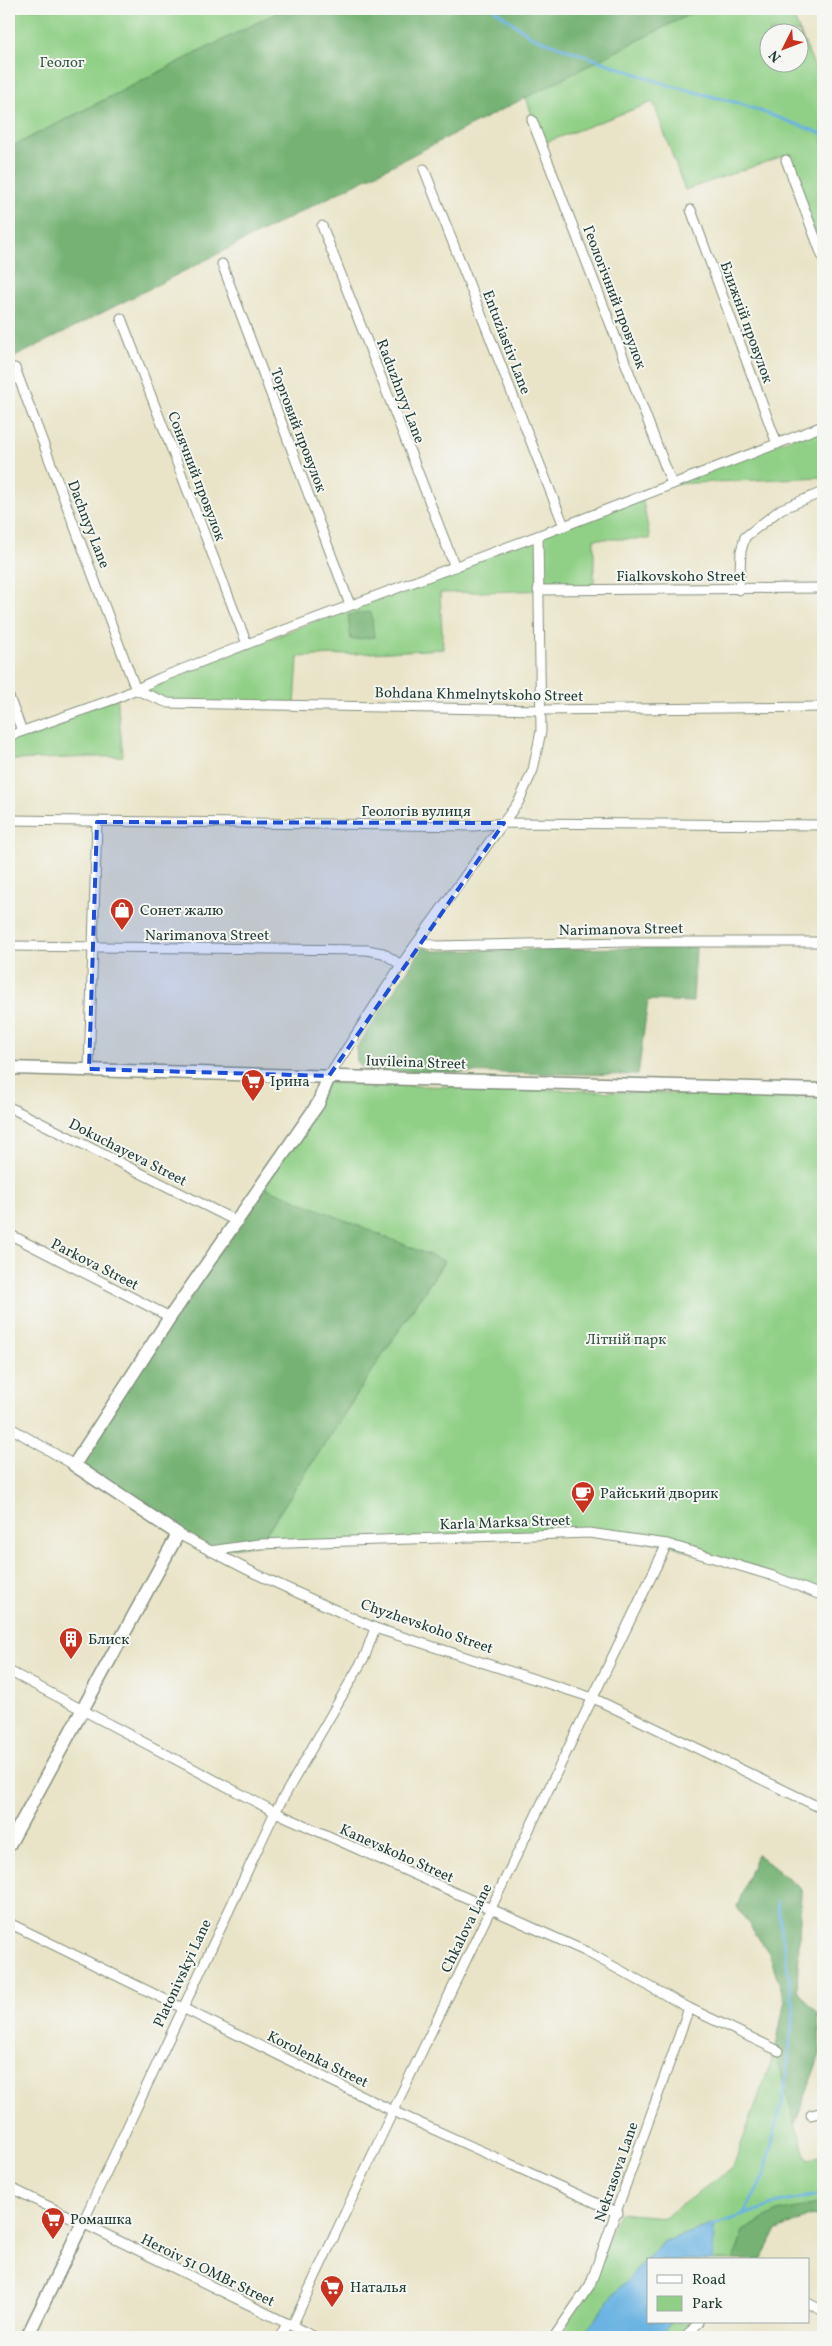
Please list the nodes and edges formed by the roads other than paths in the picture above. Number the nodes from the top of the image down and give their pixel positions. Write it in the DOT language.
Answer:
graph roads {
  1 [pos="532,120"];
  2 [pos="786,160"];
  3 [pos="424,168"];
  4 [pos="691,210"];
  5 [pos="322,226"];
  6 [pos="823,258"];
  7 [pos="222,264"];
  8 [pos="121,318"];
  9 [pos="15,368"];
  10 [pos="823,426"];
  11 [pos="777,444"];
  12 [pos="672,484"];
  13 [pos="823,492"];
  14 [pos="564,526"];
  15 [pos="538,536"];
  16 [pos="455,567"];
  17 [pos="823,588"];
  18 [pos="538,590"];
  19 [pos="739,590"];
  20 [pos="350,605"];
  21 [pos="247,644"];
  22 [pos="136,690"];
  23 [pos="9,697"];
  24 [pos="823,707"];
  25 [pos="539,710"];
  26 [pos="22,731"];
  27 [pos="9,736"];
  28 [pos="9,820"];
  29 [pos="97,822"];
  30 [pos="504,823"];
  31 [pos="823,826"];
  32 [pos="419,942"];
  33 [pos="823,942"];
  34 [pos="9,946"];
  35 [pos="94,948"];
  36 [pos="401,965"];
  37 [pos="9,1068"];
  38 [pos="89,1069"];
  39 [pos="329,1076"];
  40 [pos="823,1090"];
  41 [pos="9,1107"];
  42 [pos="236,1221"];
  43 [pos="9,1234"];
  44 [pos="170,1317"];
  45 [pos="9,1427"];
  46 [pos="74,1466"];
  47 [pos="178,1534"];
  48 [pos="667,1544"];
  49 [pos="209,1551"];
  50 [pos="823,1596"];
  51 [pos="375,1628"];
  52 [pos="9,1671"];
  53 [pos="593,1698"];
  54 [pos="83,1710"];
  55 [pos="823,1809"];
  56 [pos="275,1812"];
  57 [pos="9,1845"];
  58 [pos="490,1910"];
  59 [pos="9,1923"];
  60 [pos="183,2007"];
  61 [pos="690,2008"];
  62 [pos="779,2051"];
  63 [pos="393,2111"];
  64 [pos="823,2112"];
  65 [pos="812,2115"];
  66 [pos="9,2187"];
  67 [pos="618,2213"];
  68 [pos="82,2224"];
  69 [pos="810,2304"];
  70 [pos="823,2311"];
  71 [pos="289,2324"];
  72 [pos="697,2324"];
  73 [pos="27,2337"];
  74 [pos="280,2337"];
  75 [pos="315,2337"];
  76 [pos="554,2337"];
  77 [pos="686,2337"];
  1 -- 12 [label="street, Геологічний провулок"];
  2 -- 6 [label="street"];
  3 -- 14 [label="street, Entuziastiv Lane"];
  4 -- 11 [label="street, Ближній провулок"];
  5 -- 16 [label="street, Raduzhnyy Lane"];
  7 -- 20 [label="street, Торговий провулок"];
  8 -- 21 [label="street, Сонячний провулок"];
  9 -- 22 [label="street, Dachnyy Lane"];
  10 -- 11 [label="street"];
  11 -- 12 [label="street"];
  12 -- 14 [label="street"];
  13 -- 19 [label="street"];
  14 -- 15 [label="street"];
  15 -- 16 [label="street"];
  15 -- 18 [label="street"];
  16 -- 20 [label="street"];
  17 -- 19 [label="street, Fialkovskoho Street"];
  18 -- 19 [label="street, Fialkovskoho Street"];
  18 -- 25 [label="street"];
  20 -- 21 [label="street"];
  21 -- 22 [label="street"];
  22 -- 25 [label="street, Bohdana Khmelnytskoho Street"];
  22 -- 26 [label="street"];
  23 -- 26 [label="street"];
  24 -- 25 [label="street, Bohdana Khmelnytskoho Street"];
  25 -- 30 [label="street"];
  26 -- 27 [label="street"];
  28 -- 29 [label="street, Геологів вулиця"];
  29 -- 30 [label="street, Геологів вулиця"];
  29 -- 35 [label="street"];
  30 -- 31 [label="street, Геологів вулиця"];
  30 -- 32 [label="street"];
  32 -- 33 [label="street, Narimanova Street"];
  32 -- 36 [label="street"];
  34 -- 35 [label="street, Narimanova Street"];
  35 -- 36 [label="street, Narimanova Street"];
  35 -- 38 [label="street"];
  36 -- 39 [label="street"];
  37 -- 38 [label="street, Iuvileina Street"];
  38 -- 39 [label="street, Iuvileina Street"];
  39 -- 40 [label="street, Iuvileina Street"];
  39 -- 42 [label="street"];
  41 -- 42 [label="street, Dokuchayeva Street"];
  42 -- 44 [label="street"];
  43 -- 44 [label="street, Parkova Street"];
  44 -- 46 [label="street"];
  45 -- 46 [label="street, Chyzhevskoho Street"];
  46 -- 47 [label="street, Chyzhevskoho Street"];
  47 -- 49 [label="street, Chyzhevskoho Street"];
  47 -- 54 [label="street"];
  48 -- 49 [label="street, Karla Marksa Street"];
  48 -- 50 [label="street, Karla Marksa Street"];
  48 -- 53 [label="street, Chkalova Lane"];
  49 -- 51 [label="street, Chyzhevskoho Street"];
  51 -- 53 [label="street, Chyzhevskoho Street"];
  51 -- 56 [label="street, Platonivskyi Lane"];
  52 -- 54 [label="street, Kanevskoho Street"];
  53 -- 55 [label="street, Chyzhevskoho Street"];
  53 -- 58 [label="street, Chkalova Lane"];
  54 -- 56 [label="street, Kanevskoho Street"];
  54 -- 57 [label="street"];
  56 -- 58 [label="street, Kanevskoho Street"];
  56 -- 60 [label="street, Platonivskyi Lane"];
  58 -- 61 [label="street, Kanevskoho Street"];
  58 -- 63 [label="street, Chkalova Lane"];
  59 -- 60 [label="street, Korolenka Street"];
  60 -- 63 [label="street, Korolenka Street"];
  60 -- 68 [label="street, Platonivskyi Lane"];
  61 -- 62 [label="street, Kanevskoho Street"];
  61 -- 67 [label="street, Nekrasova Lane"];
  63 -- 67 [label="street, Korolenka Street"];
  63 -- 71 [label="street, Chkalova Lane"];
  64 -- 65 [label="street"];
  66 -- 68 [label="street, Heroiv 51 OMBr Street"];
  67 -- 76 [label="street, Nekrasova Lane"];
  68 -- 71 [label="street, Heroiv 51 OMBr Street"];
  68 -- 73 [label="street, Platonivskyi Lane"];
  69 -- 70 [label="street"];
  71 -- 74 [label="street, Chkalova Lane"];
  71 -- 75 [label="street, Heroiv 51 OMBr Street"];
  72 -- 77 [label="street"];
}
